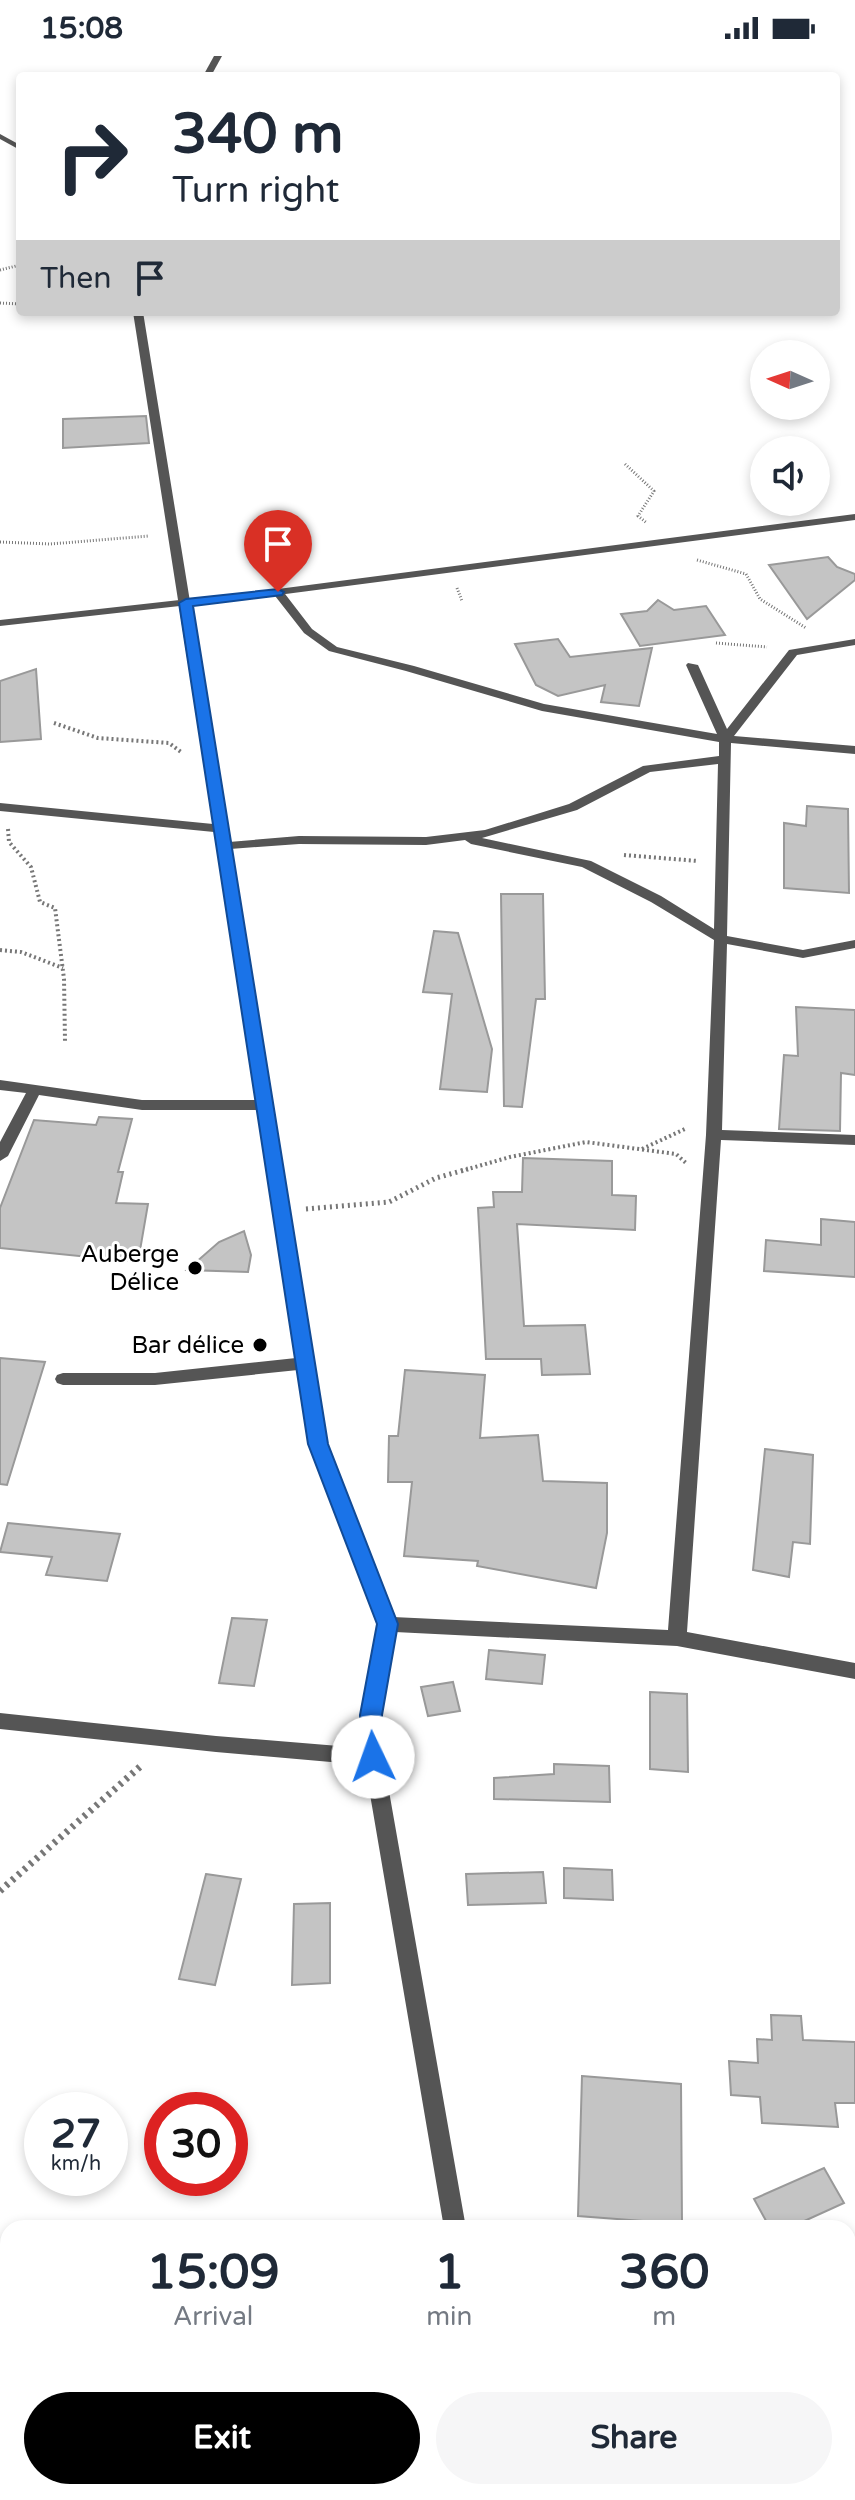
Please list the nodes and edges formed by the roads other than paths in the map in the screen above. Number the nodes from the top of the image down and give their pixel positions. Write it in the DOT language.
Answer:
graph roads {
  1 [pos="139,316"];
  2 [pos="855,517"];
  3 [pos="278,592"];
  4 [pos="186,603"];
  5 [pos="0,623"];
  6 [pos="855,642"];
  7 [pos="692,665"];
  8 [pos="725,739"];
  9 [pos="855,750"];
  10 [pos="725,759"];
  11 [pos="4,808"];
  12 [pos="458,837"];
  13 [pos="223,838"];
  14 [pos="721,939"];
  15 [pos="855,944"];
  16 [pos="0,1085"];
  17 [pos="35,1090"];
  18 [pos="265,1105"];
  19 [pos="714,1135"];
  20 [pos="855,1140"];
  21 [pos="0,1156"];
  22 [pos="305,1363"];
  23 [pos="63,1379"];
  24 [pos="387,1624"];
  25 [pos="677,1638"];
  26 [pos="855,1671"];
  27 [pos="0,1721"];
  28 [pos="373,1757"];
  29 [pos="454,2220"];
  1 -- 4 [label="street"];
  2 -- 3 [label="street"];
  3 -- 4 [label="street"];
  3 -- 8 [label="street"];
  4 -- 5 [label="street"];
  4 -- 13 [label="street"];
  6 -- 8 [label="street"];
  7 -- 8 [label="street"];
  8 -- 9 [label="street"];
  8 -- 10 [label="street"];
  10 -- 12 [label="street"];
  10 -- 14 [label="street"];
  11 -- 13 [label="street"];
  12 -- 13 [label="street"];
  12 -- 14 [label="street"];
  13 -- 18 [label="street"];
  14 -- 15 [label="street"];
  14 -- 19 [label="street"];
  16 -- 17 [label="street"];
  17 -- 18 [label="street"];
  17 -- 21 [label="street"];
  18 -- 22 [label="street"];
  19 -- 20 [label="street"];
  19 -- 25 [label="street"];
  22 -- 23 [label="street"];
  22 -- 24 [label="street"];
  24 -- 25 [label="street"];
  24 -- 28 [label="street"];
  25 -- 26 [label="street"];
  27 -- 28 [label="street"];
  28 -- 29 [label="street"];
}
